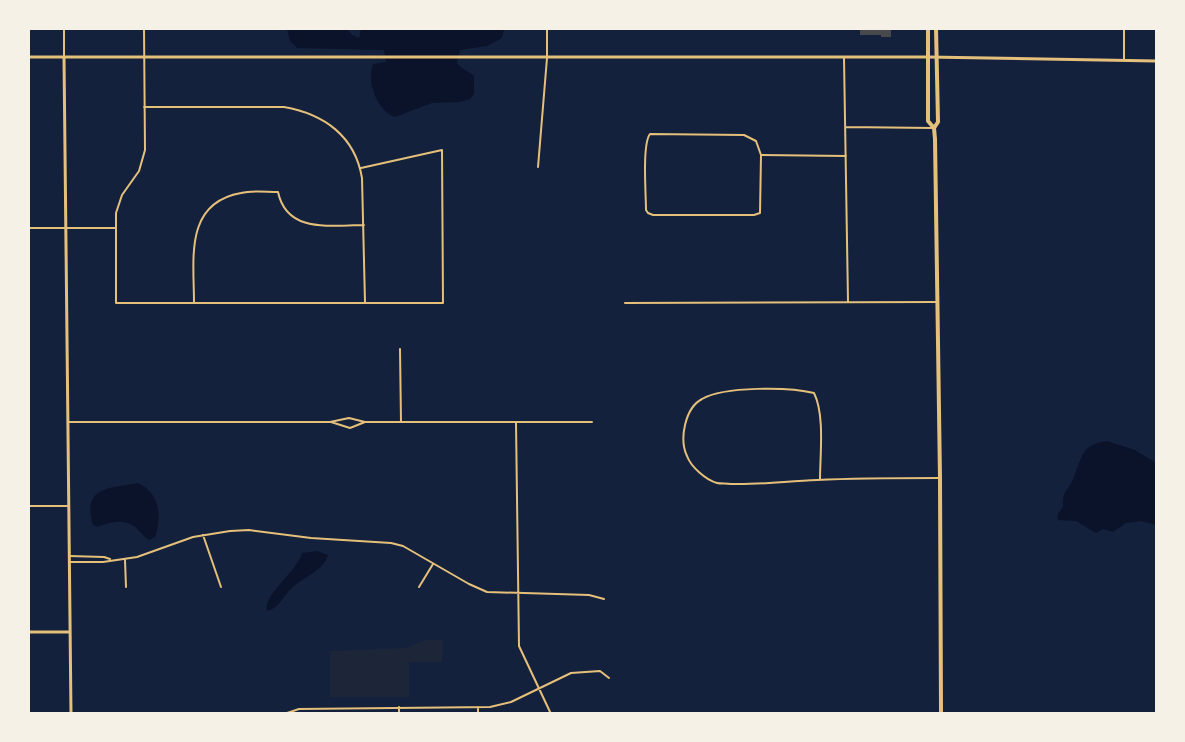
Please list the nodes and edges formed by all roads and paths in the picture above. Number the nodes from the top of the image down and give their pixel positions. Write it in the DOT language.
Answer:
graph roads {
  1 [pos="64,28"];
  2 [pos="144,28"];
  3 [pos="547,28"];
  4 [pos="928,28"];
  5 [pos="936,28"];
  6 [pos="1124,28"];
  7 [pos="28,57"];
  8 [pos="64,57"];
  9 [pos="144,57"];
  10 [pos="844,57"];
  11 [pos="928,57"];
  12 [pos="937,57"];
  13 [pos="547,58"];
  14 [pos="1124,60"];
  15 [pos="1156,61"];
  16 [pos="144,107"];
  17 [pos="846,127"];
  18 [pos="934,128"];
  19 [pos="761,155"];
  20 [pos="846,156"];
  21 [pos="538,167"];
  22 [pos="361,168"];
  23 [pos="364,225"];
  24 [pos="28,228"];
  25 [pos="65,228"];
  26 [pos="115,228"];
  27 [pos="848,301"];
  28 [pos="937,302"];
  29 [pos="194,303"];
  30 [pos="365,303"];
  31 [pos="625,303"];
  32 [pos="400,349"];
  33 [pos="69,422"];
  34 [pos="330,422"];
  35 [pos="365,422"];
  36 [pos="401,422"];
  37 [pos="592,422"];
  38 [pos="516,423"];
  39 [pos="940,478"];
  40 [pos="819,480"];
  41 [pos="28,506"];
  42 [pos="69,506"];
  43 [pos="203,535"];
  44 [pos="69,556"];
  45 [pos="125,559"];
  46 [pos="110,560"];
  47 [pos="69,562"];
  48 [pos="433,563"];
  49 [pos="126,587"];
  50 [pos="221,587"];
  51 [pos="419,587"];
  52 [pos="518,594"];
  53 [pos="604,599"];
  54 [pos="28,632"];
  55 [pos="70,632"];
  56 [pos="609,678"];
  57 [pos="539,687"];
  58 [pos="399,707"];
  59 [pos="477,707"];
  60 [pos="71,714"];
  61 [pos="284,714"];
  62 [pos="399,714"];
  63 [pos="477,714"];
  64 [pos="551,714"];
  65 [pos="940,714"];
  1 -- 8 [label="street"];
  2 -- 9 [label="street"];
  3 -- 13 [label="street"];
  4 -- 11 [label="highway"];
  5 -- 12 [label="highway"];
  6 -- 14 [label="street"];
  7 -- 8 [label="street"];
  8 -- 9 [label="street"];
  8 -- 25 [label="street"];
  9 -- 13 [label="street"];
  9 -- 16 [label="street"];
  10 -- 11 [label="street"];
  10 -- 13 [label="street"];
  10 -- 17 [label="street"];
  11 -- 12 [label="street"];
  11 -- 18 [label="highway"];
  12 -- 14 [label="street"];
  12 -- 18 [label="highway"];
  13 -- 21 [label="street"];
  14 -- 15 [label="street"];
  16 -- 22 [label="street"];
  16 -- 26 [label="street"];
  17 -- 18 [label="street"];
  17 -- 20 [label="street"];
  18 -- 28 [label="highway"];
  19 -- 19 [label="street"];
  19 -- 20 [label="street"];
  20 -- 27 [label="street"];
  22 -- 23 [label="street"];
  22 -- 30 [label="street"];
  23 -- 29 [label="street"];
  23 -- 30 [label="street"];
  24 -- 25 [label="street"];
  25 -- 26 [label="street"];
  25 -- 33 [label="street"];
  26 -- 29 [label="street"];
  27 -- 28 [label="street"];
  27 -- 31 [label="street"];
  28 -- 39 [label="highway"];
  29 -- 30 [label="street"];
  32 -- 36 [label="street"];
  33 -- 34 [label="street"];
  33 -- 42 [label="street"];
  34 -- 35 [label="street"];
  34 -- 35 [label="street"];
  35 -- 36 [label="street"];
  36 -- 38 [label="street"];
  37 -- 38 [label="street"];
  38 -- 52 [label="street"];
  39 -- 40 [label="street"];
  39 -- 65 [label="highway"];
  40 -- 40 [label="street"];
  41 -- 42 [label="street"];
  42 -- 44 [label="street"];
  43 -- 45 [label="street"];
  43 -- 48 [label="street"];
  43 -- 50 [label="street"];
  44 -- 46 [label="street"];
  44 -- 47 [label="street"];
  45 -- 46 [label="street"];
  45 -- 49 [label="street"];
  46 -- 47 [label="street"];
  47 -- 55 [label="street"];
  48 -- 51 [label="street"];
  48 -- 52 [label="street"];
  52 -- 53 [label="street"];
  52 -- 57 [label="street"];
  54 -- 55 [label="street"];
  55 -- 60 [label="street"];
  56 -- 57 [label="street"];
  57 -- 59 [label="street"];
  57 -- 64 [label="street"];
  58 -- 59 [label="street"];
  58 -- 61 [label="street"];
  58 -- 62 [label="street"];
  59 -- 63 [label="street"];
}
